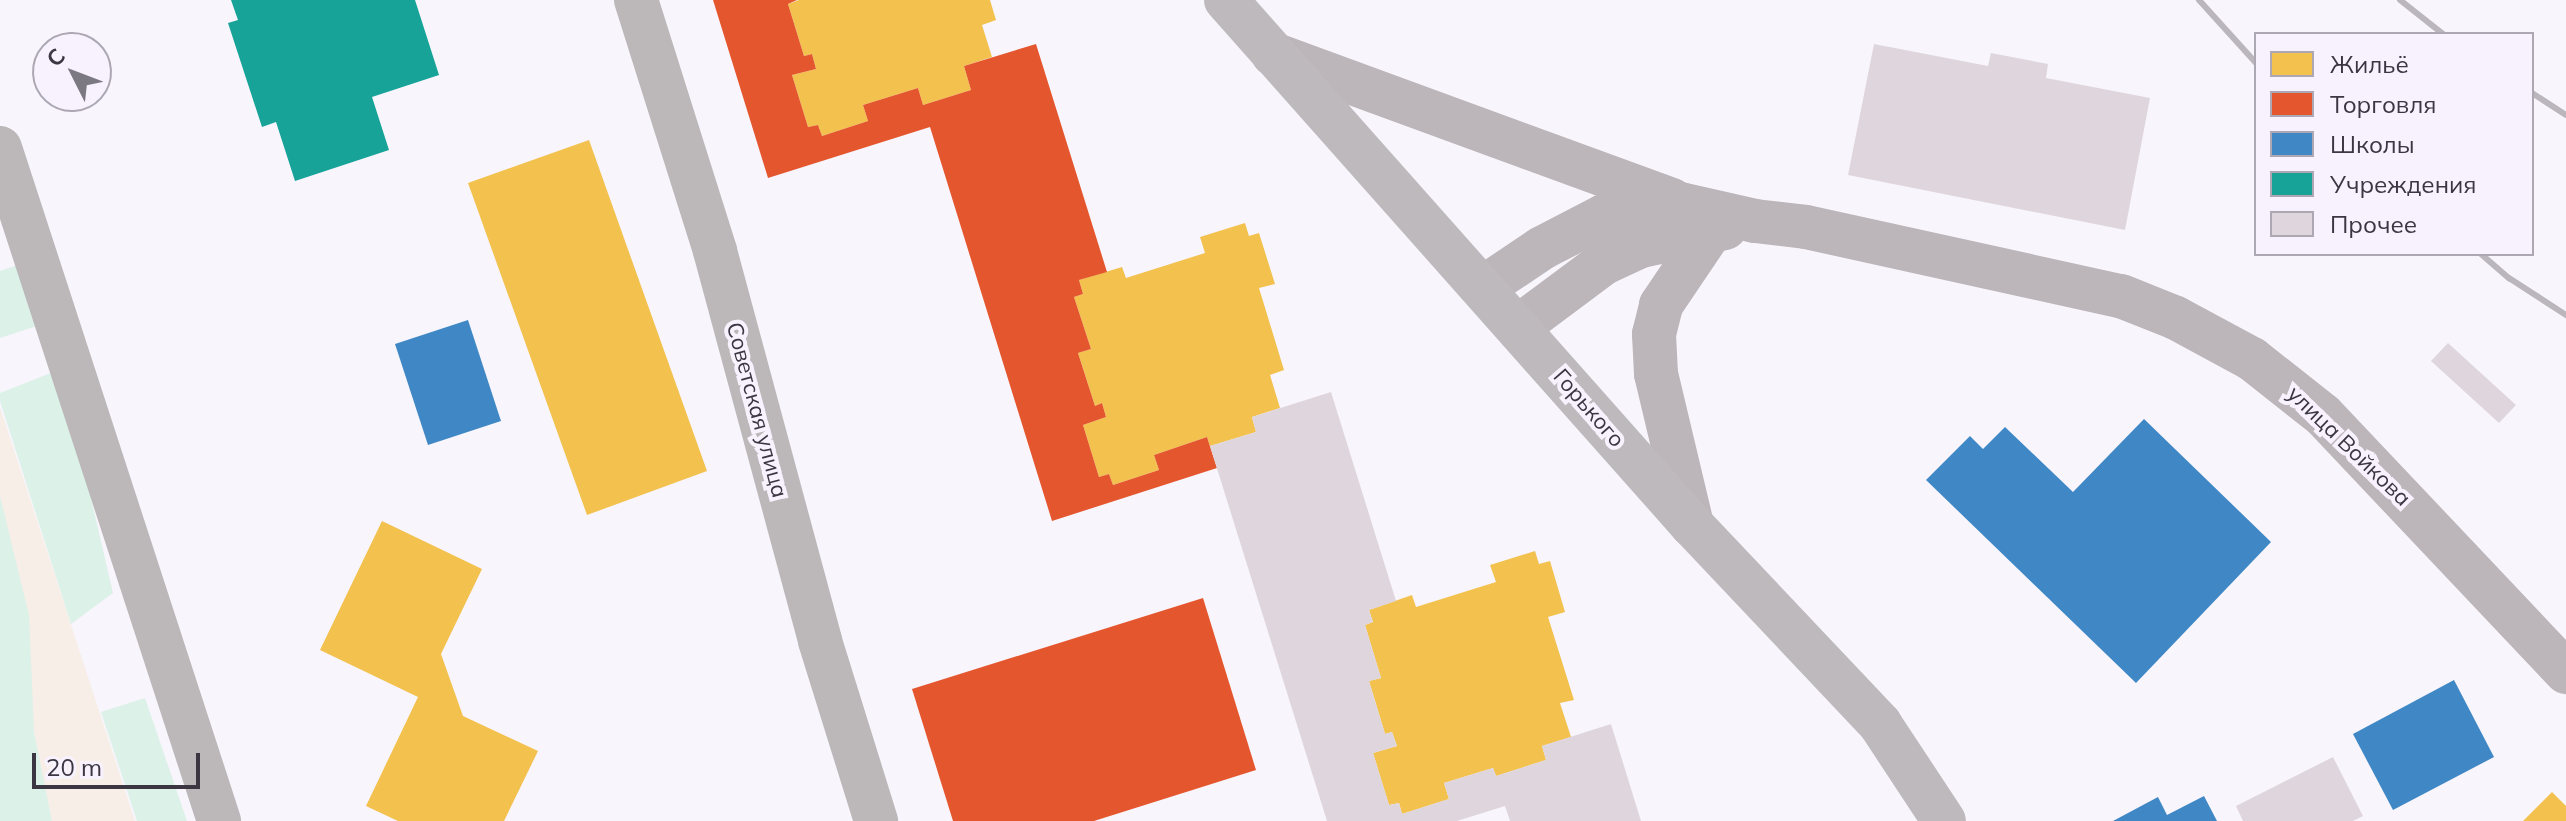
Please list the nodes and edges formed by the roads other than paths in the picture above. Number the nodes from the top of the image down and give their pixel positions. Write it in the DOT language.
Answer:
graph roads {
  1 [pos="636,0"];
  2 [pos="1226,0"];
  3 [pos="1273,54"];
  4 [pos="0,148"];
  5 [pos="1696,217"];
  6 [pos="1484,287"];
  7 [pos="1518,327"];
  8 [pos="1692,525"];
  9 [pos="2566,672"];
  10 [pos="219,821"];
  11 [pos="876,821"];
  12 [pos="1944,821"];
  1 -- 11 [label="street, Советская улица"];
  2 -- 3 [label="main road, Горького"];
  3 -- 5 [label="main road"];
  3 -- 6 [label="main road, Горького"];
  4 -- 10 [label="street"];
  5 -- 6 [label="main road"];
  5 -- 7 [label="main road"];
  5 -- 8 [label="main road"];
  5 -- 9 [label="main road, улица Войкова"];
  6 -- 7 [label="main road, Горького"];
  7 -- 8 [label="main road, Горького"];
  8 -- 12 [label="main road, Горького"];
}
